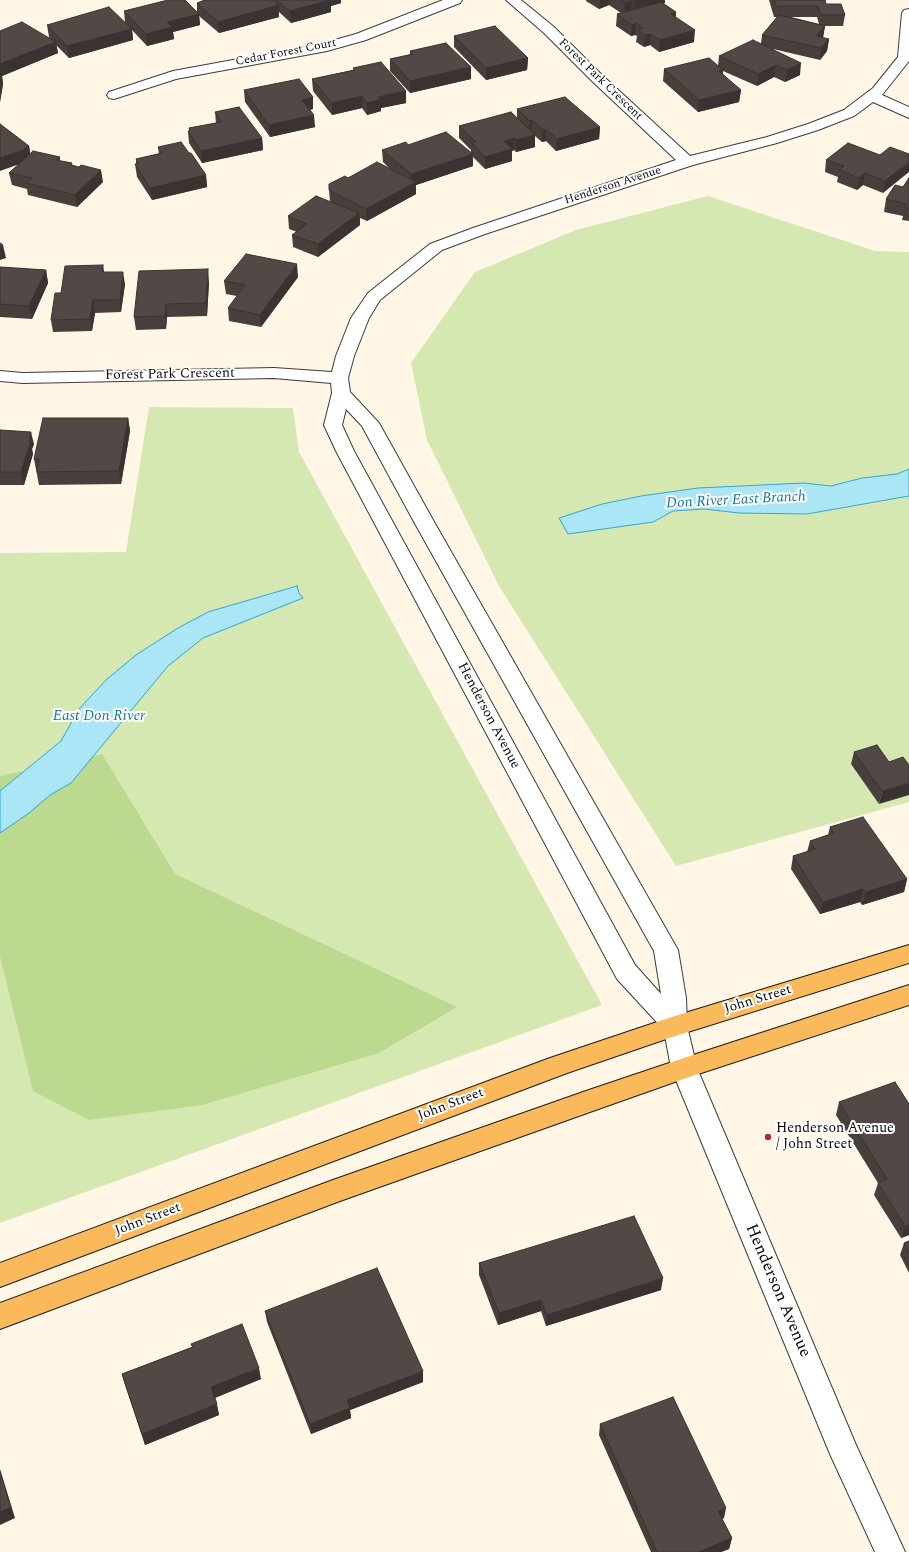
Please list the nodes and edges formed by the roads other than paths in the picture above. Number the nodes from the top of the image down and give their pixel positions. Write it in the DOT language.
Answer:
graph roads {
  1 [pos="455,0"];
  2 [pos="513,0"];
  3 [pos="909,13"];
  4 [pos="114,95"];
  5 [pos="871,95"];
  6 [pos="909,113"];
  7 [pos="687,162"];
  8 [pos="0,376"];
  9 [pos="340,385"];
  10 [pos="909,954"];
  11 [pos="909,995"];
  12 [pos="675,1026"];
  13 [pos="684,1068"];
  14 [pos="0,1275"];
  15 [pos="0,1316"];
  16 [pos="890,1552"];
  1 -- 4 [label="street, Cedar Forest Court"];
  2 -- 7 [label="street, Forest Park Crescent"];
  3 -- 5 [label="street, Henderson Avenue"];
  5 -- 6 [label="street"];
  5 -- 7 [label="street, Henderson Avenue"];
  7 -- 9 [label="street, Henderson Avenue"];
  8 -- 9 [label="street, Forest Park Crescent"];
  9 -- 12 [label="street, Henderson Avenue"];
  9 -- 12 [label="street, Henderson Avenue"];
  10 -- 12 [label="main road, John Street"];
  11 -- 13 [label="main road"];
  12 -- 13 [label="street, Henderson Avenue"];
  12 -- 14 [label="main road, John Street"];
  13 -- 15 [label="main road"];
  13 -- 16 [label="street, Henderson Avenue"];
}
